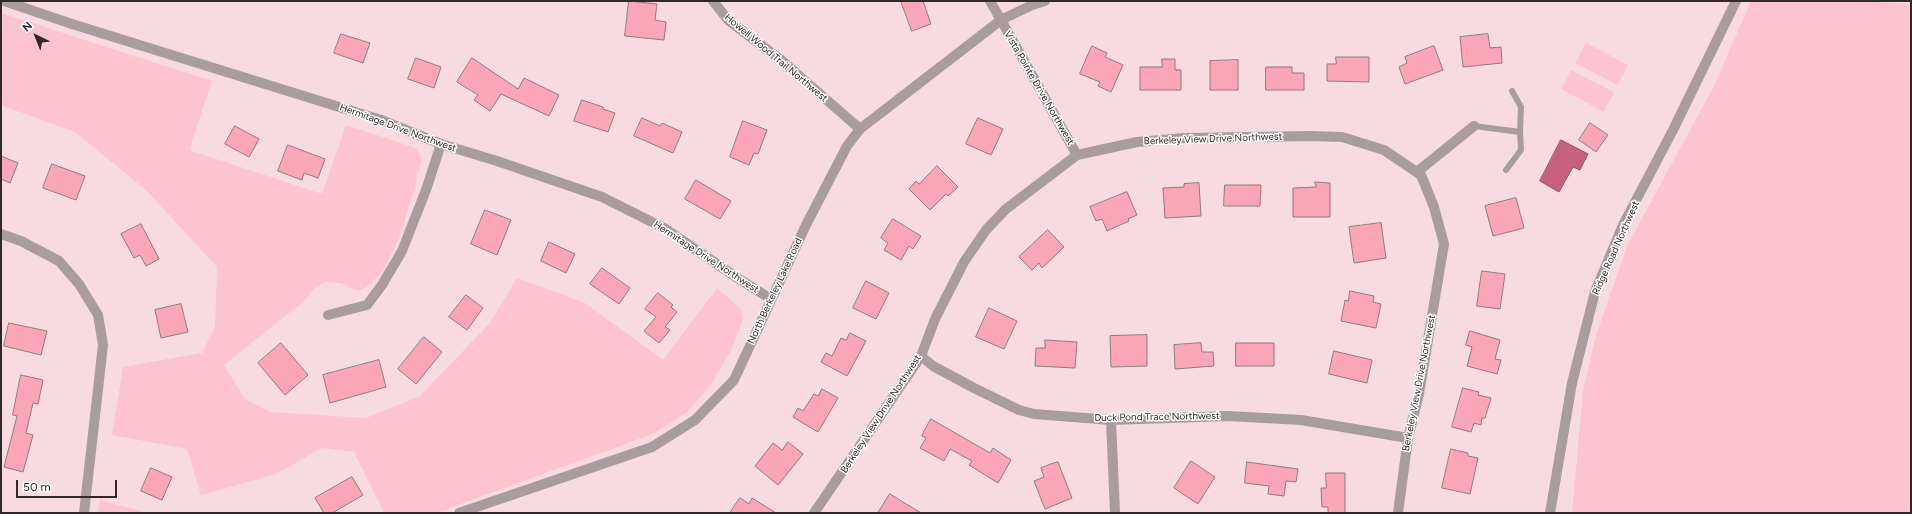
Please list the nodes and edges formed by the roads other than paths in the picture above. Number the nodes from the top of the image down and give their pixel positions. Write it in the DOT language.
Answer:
graph roads {
  1 [pos="4,1"];
  2 [pos="713,1"];
  3 [pos="990,1"];
  4 [pos="1045,1"];
  5 [pos="1736,1"];
  6 [pos="1001,20"];
  7 [pos="1512,90"];
  8 [pos="1474,126"];
  9 [pos="860,129"];
  10 [pos="1520,132"];
  11 [pos="441,144"];
  12 [pos="1077,155"];
  13 [pos="1506,170"];
  14 [pos="1417,172"];
  15 [pos="1,234"];
  16 [pos="771,299"];
  17 [pos="328,315"];
  18 [pos="921,356"];
  19 [pos="1111,420"];
  20 [pos="1408,438"];
  21 [pos="84,513"];
  22 [pos="459,513"];
  23 [pos="814,513"];
  24 [pos="1115,513"];
  25 [pos="1398,513"];
  26 [pos="1550,513"];
  1 -- 11 [label="street, Hermitage Drive Northwest"];
  2 -- 9 [label="street, Howell Wood Trail Northwest"];
  3 -- 6 [label="street, Vista Pointe Drive Northwest"];
  4 -- 6 [label="street, North Berkeley Lake Road"];
  5 -- 26 [label="street, Ridge Road Northwest"];
  6 -- 9 [label="street, North Berkeley Lake Road"];
  6 -- 12 [label="street, Vista Pointe Drive Northwest"];
  7 -- 10 [label="lane"];
  8 -- 10 [label="lane"];
  8 -- 14 [label="street"];
  9 -- 16 [label="street, North Berkeley Lake Road"];
  10 -- 13 [label="lane"];
  11 -- 16 [label="street, Hermitage Drive Northwest"];
  11 -- 17 [label="street"];
  12 -- 14 [label="street, Berkeley View Drive Northwest"];
  12 -- 18 [label="street, Berkeley View Drive Northwest"];
  14 -- 20 [label="street, Berkeley View Drive Northwest"];
  15 -- 21 [label="street"];
  16 -- 22 [label="street, North Berkeley Lake Road"];
  18 -- 19 [label="street, Duck Pond Trace Northwest"];
  18 -- 23 [label="street, Berkeley View Drive Northwest"];
  19 -- 20 [label="street, Duck Pond Trace Northwest"];
  19 -- 24 [label="street"];
  20 -- 25 [label="street, Berkeley View Drive Northwest"];
}
